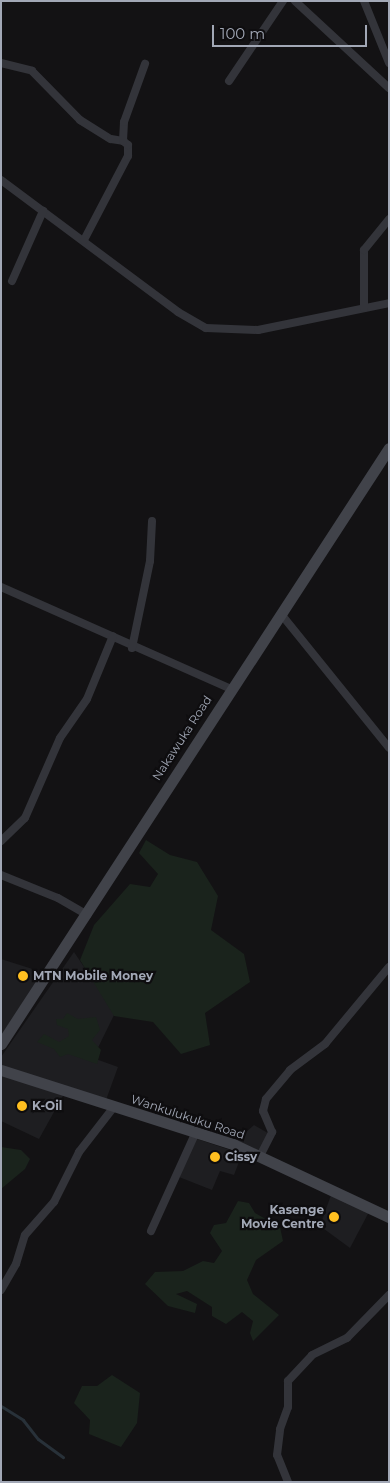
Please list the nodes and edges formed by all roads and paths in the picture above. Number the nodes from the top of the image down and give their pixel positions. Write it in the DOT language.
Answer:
graph roads {
  1 [pos="283,1"];
  2 [pos="295,1"];
  3 [pos="364,1"];
  4 [pos="389,62"];
  5 [pos="1,63"];
  6 [pos="145,64"];
  7 [pos="229,81"];
  8 [pos="389,88"];
  9 [pos="123,141"];
  10 [pos="1,180"];
  11 [pos="43,211"];
  12 [pos="389,219"];
  13 [pos="84,240"];
  14 [pos="12,281"];
  15 [pos="389,303"];
  16 [pos="364,308"];
  17 [pos="389,448"];
  18 [pos="152,520"];
  19 [pos="1,587"];
  20 [pos="282,614"];
  21 [pos="113,636"];
  22 [pos="132,648"];
  23 [pos="231,689"];
  24 [pos="389,748"];
  25 [pos="1,841"];
  26 [pos="1,875"];
  27 [pos="87,915"];
  28 [pos="389,967"];
  29 [pos="385,979"];
  30 [pos="1,1044"];
  31 [pos="1,1070"];
  32 [pos="113,1108"];
  33 [pos="196,1132"];
  34 [pos="260,1156"];
  35 [pos="389,1217"];
  36 [pos="151,1231"];
  37 [pos="1,1290"];
  38 [pos="389,1295"];
  39 [pos="288,1482"];
  1 -- 7 [label="street"];
  2 -- 8 [label="street"];
  3 -- 4 [label="street"];
  5 -- 9 [label="street"];
  6 -- 9 [label="street"];
  9 -- 13 [label="street"];
  10 -- 11 [label="street"];
  11 -- 13 [label="street"];
  11 -- 14 [label="street"];
  12 -- 16 [label="street"];
  13 -- 16 [label="street"];
  15 -- 16 [label="street"];
  17 -- 20 [label="main road, Nakawuka Road"];
  18 -- 22 [label="street"];
  19 -- 21 [label="street"];
  20 -- 23 [label="main road, Nakawuka Road"];
  20 -- 24 [label="street"];
  21 -- 22 [label="street"];
  21 -- 25 [label="street"];
  22 -- 23 [label="street"];
  23 -- 27 [label="main road, Nakawuka Road"];
  26 -- 27 [label="street"];
  27 -- 30 [label="main road, Nakawuka Road"];
  28 -- 29 [label="street"];
  29 -- 34 [label="street"];
  31 -- 32 [label="main road, Wankulukuku Road"];
  32 -- 33 [label="main road, Wankulukuku Road"];
  32 -- 37 [label="street"];
  33 -- 34 [label="main road, Wankulukuku Road"];
  33 -- 36 [label="street"];
  34 -- 35 [label="main road, Wankulukuku Road"];
  38 -- 39 [label="street"];
}
